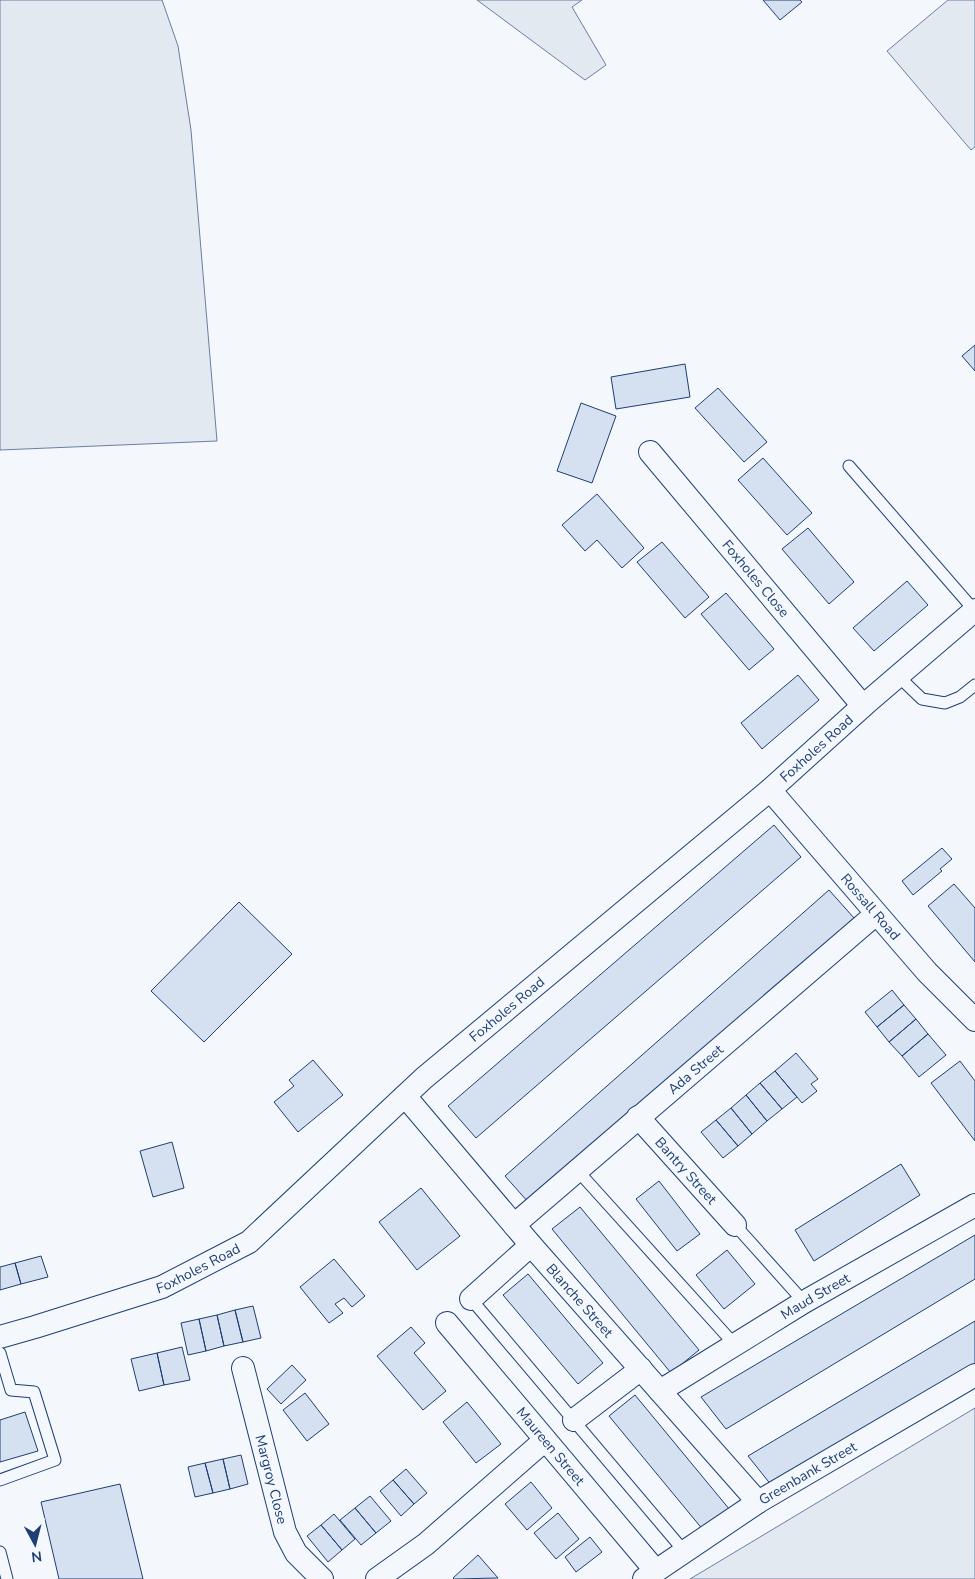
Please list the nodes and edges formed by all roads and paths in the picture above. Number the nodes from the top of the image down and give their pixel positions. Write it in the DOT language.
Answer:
graph roads {
  1 [pos="650,452"];
  2 [pos="849,466"];
  3 [pos="975,610"];
  4 [pos="898,676"];
  5 [pos="975,685"];
  6 [pos="863,706"];
  7 [pos="770,790"];
  8 [pos="876,914"];
  9 [pos="975,1020"];
  10 [pos="405,1096"];
  11 [pos="638,1117"];
  12 [pos="578,1170"];
  13 [pos="975,1205"];
  14 [pos="514,1225"];
  15 [pos="735,1225"];
  16 [pos="531,1245"];
  17 [pos="471,1299"];
  18 [pos="804,1302"];
  19 [pos="447,1323"];
  20 [pos="0,1337"];
  21 [pos="734,1345"];
  22 [pos="0,1353"];
  23 [pos="243,1368"];
  24 [pos="641,1369"];
  25 [pos="975,1375"];
  26 [pos="660,1391"];
  27 [pos="574,1420"];
  28 [pos="546,1440"];
  29 [pos="0,1480"];
  30 [pos="758,1502"];
  31 [pos="684,1551"];
  32 [pos="0,1552"];
  33 [pos="650,1575"];
  34 [pos="7,1579"];
  35 [pos="322,1579"];
  36 [pos="377,1579"];
  1 -- 6 [label="street, Foxholes Close"];
  2 -- 3 [label="lane"];
  3 -- 4 [label="street, Foxholes Road"];
  4 -- 5 [label="lane"];
  4 -- 6 [label="street, Foxholes Road"];
  6 -- 7 [label="street, Foxholes Road"];
  7 -- 8 [label="street, Rossall Road"];
  7 -- 10 [label="street, Foxholes Road"];
  8 -- 9 [label="street, Rossall Road"];
  8 -- 11 [label="street, Ada Street"];
  10 -- 14 [label="street, Blanche Street"];
  10 -- 20 [label="street, Foxholes Road"];
  11 -- 12 [label="street, Ada Street"];
  11 -- 15 [label="street, Bantry Street"];
  12 -- 14 [label="street, Ada Street"];
  12 -- 21 [label="lane"];
  13 -- 18 [label="street, Maud Street"];
  14 -- 16 [label="street, Blanche Street"];
  15 -- 18 [label="lane"];
  16 -- 17 [label="street"];
  16 -- 24 [label="street, Blanche Street"];
  17 -- 27 [label="lane"];
  18 -- 21 [label="street, Maud Street"];
  19 -- 28 [label="street, Maureen Street"];
  21 -- 26 [label="street, Maud Street"];
  22 -- 29 [label="lane"];
  23 -- 35 [label="street, Margroy Close"];
  24 -- 26 [label="street, Blanche Street"];
  24 -- 27 [label="street"];
  25 -- 30 [label="street, Greenbank Street"];
  26 -- 30 [label="street, Blanche Street"];
  27 -- 31 [label="lane"];
  28 -- 33 [label="street, Maureen Street"];
  28 -- 36 [label="street"];
  30 -- 31 [label="street, Greenbank Street"];
  31 -- 33 [label="street, Greenbank Street"];
  32 -- 34 [label="lane"];
}
